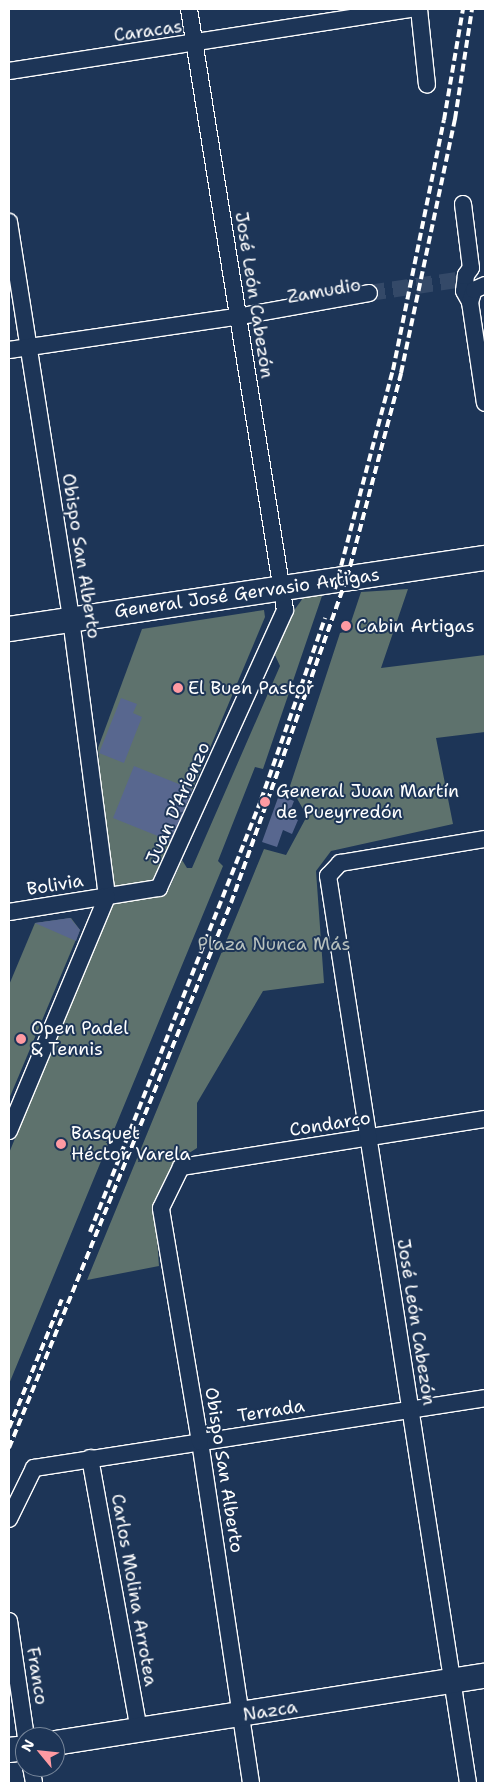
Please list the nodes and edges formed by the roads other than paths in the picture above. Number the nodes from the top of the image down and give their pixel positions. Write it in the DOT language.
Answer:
graph roads {
  1 [pos="189,9"];
  2 [pos="411,9"];
  3 [pos="419,9"];
  4 [pos="194,44"];
  5 [pos="9,71"];
  6 [pos="427,85"];
  7 [pos="463,204"];
  8 [pos="9,222"];
  9 [pos="481,274"];
  10 [pos="369,293"];
  11 [pos="236,317"];
  12 [pos="28,347"];
  13 [pos="9,350"];
  14 [pos="485,403"];
  15 [pos="485,558"];
  16 [pos="284,588"];
  17 [pos="71,619"];
  18 [pos="9,630"];
  19 [pos="485,839"];
  20 [pos="107,897"];
  21 [pos="9,912"];
  22 [pos="485,1119"];
  23 [pos="9,1131"];
  24 [pos="367,1138"];
  25 [pos="181,1167"];
  26 [pos="485,1398"];
  27 [pos="410,1410"];
  28 [pos="200,1442"];
  29 [pos="90,1458"];
  30 [pos="9,1519"];
  31 [pos="9,1621"];
  32 [pos="485,1676"];
  33 [pos="450,1681"];
  34 [pos="240,1716"];
  35 [pos="25,1727"];
  36 [pos="139,1729"];
  37 [pos="65,1741"];
  38 [pos="251,1783"];
  39 [pos="468,1783"];
  1 -- 4 [label="street, José León Cabezón"];
  2 -- 4 [label="street, Caracas"];
  3 -- 6 [label="street"];
  4 -- 5 [label="street, Caracas"];
  4 -- 11 [label="street, José León Cabezón"];
  7 -- 9 [label="street"];
  8 -- 12 [label="street, Obispo San Alberto"];
  9 -- 14 [label="street"];
  10 -- 11 [label="street, Zamudio"];
  11 -- 11 [label="street, Zamudio"];
  11 -- 12 [label="street, Zamudio"];
  11 -- 16 [label="street, José León Cabezón"];
  12 -- 13 [label="street, Zamudio"];
  12 -- 17 [label="street, Obispo San Alberto"];
  15 -- 16 [label="street, General José Gervasio Artigas"];
  16 -- 17 [label="street, General José Gervasio Artigas"];
  16 -- 20 [label="street, Juan D’Arienzo"];
  17 -- 18 [label="street, General José Gervasio Artigas"];
  17 -- 20 [label="street, Obispo San Alberto"];
  19 -- 24 [label="street, José León Cabezón"];
  20 -- 21 [label="street, Bolivia"];
  20 -- 23 [label="street"];
  22 -- 24 [label="street, Condarco"];
  24 -- 25 [label="street, Condarco"];
  24 -- 27 [label="street, José León Cabezón"];
  25 -- 28 [label="street, Obispo San Alberto"];
  26 -- 27 [label="street, Terrada"];
  27 -- 28 [label="street, Terrada"];
  27 -- 33 [label="street, José León Cabezón"];
  28 -- 29 [label="street, Terrada"];
  28 -- 34 [label="street, Obispo San Alberto"];
  29 -- 30 [label="street, Terrada"];
  29 -- 36 [label="street, Carlos Molina Arrotea"];
  31 -- 35 [label="street, Franco"];
  32 -- 33 [label="street, Nazca"];
  33 -- 34 [label="street, Nazca"];
  33 -- 39 [label="street, José León Cabezón"];
  34 -- 36 [label="street, Nazca"];
  34 -- 38 [label="street, Obispo San Alberto"];
  36 -- 37 [label="street, Nazca"];
}
